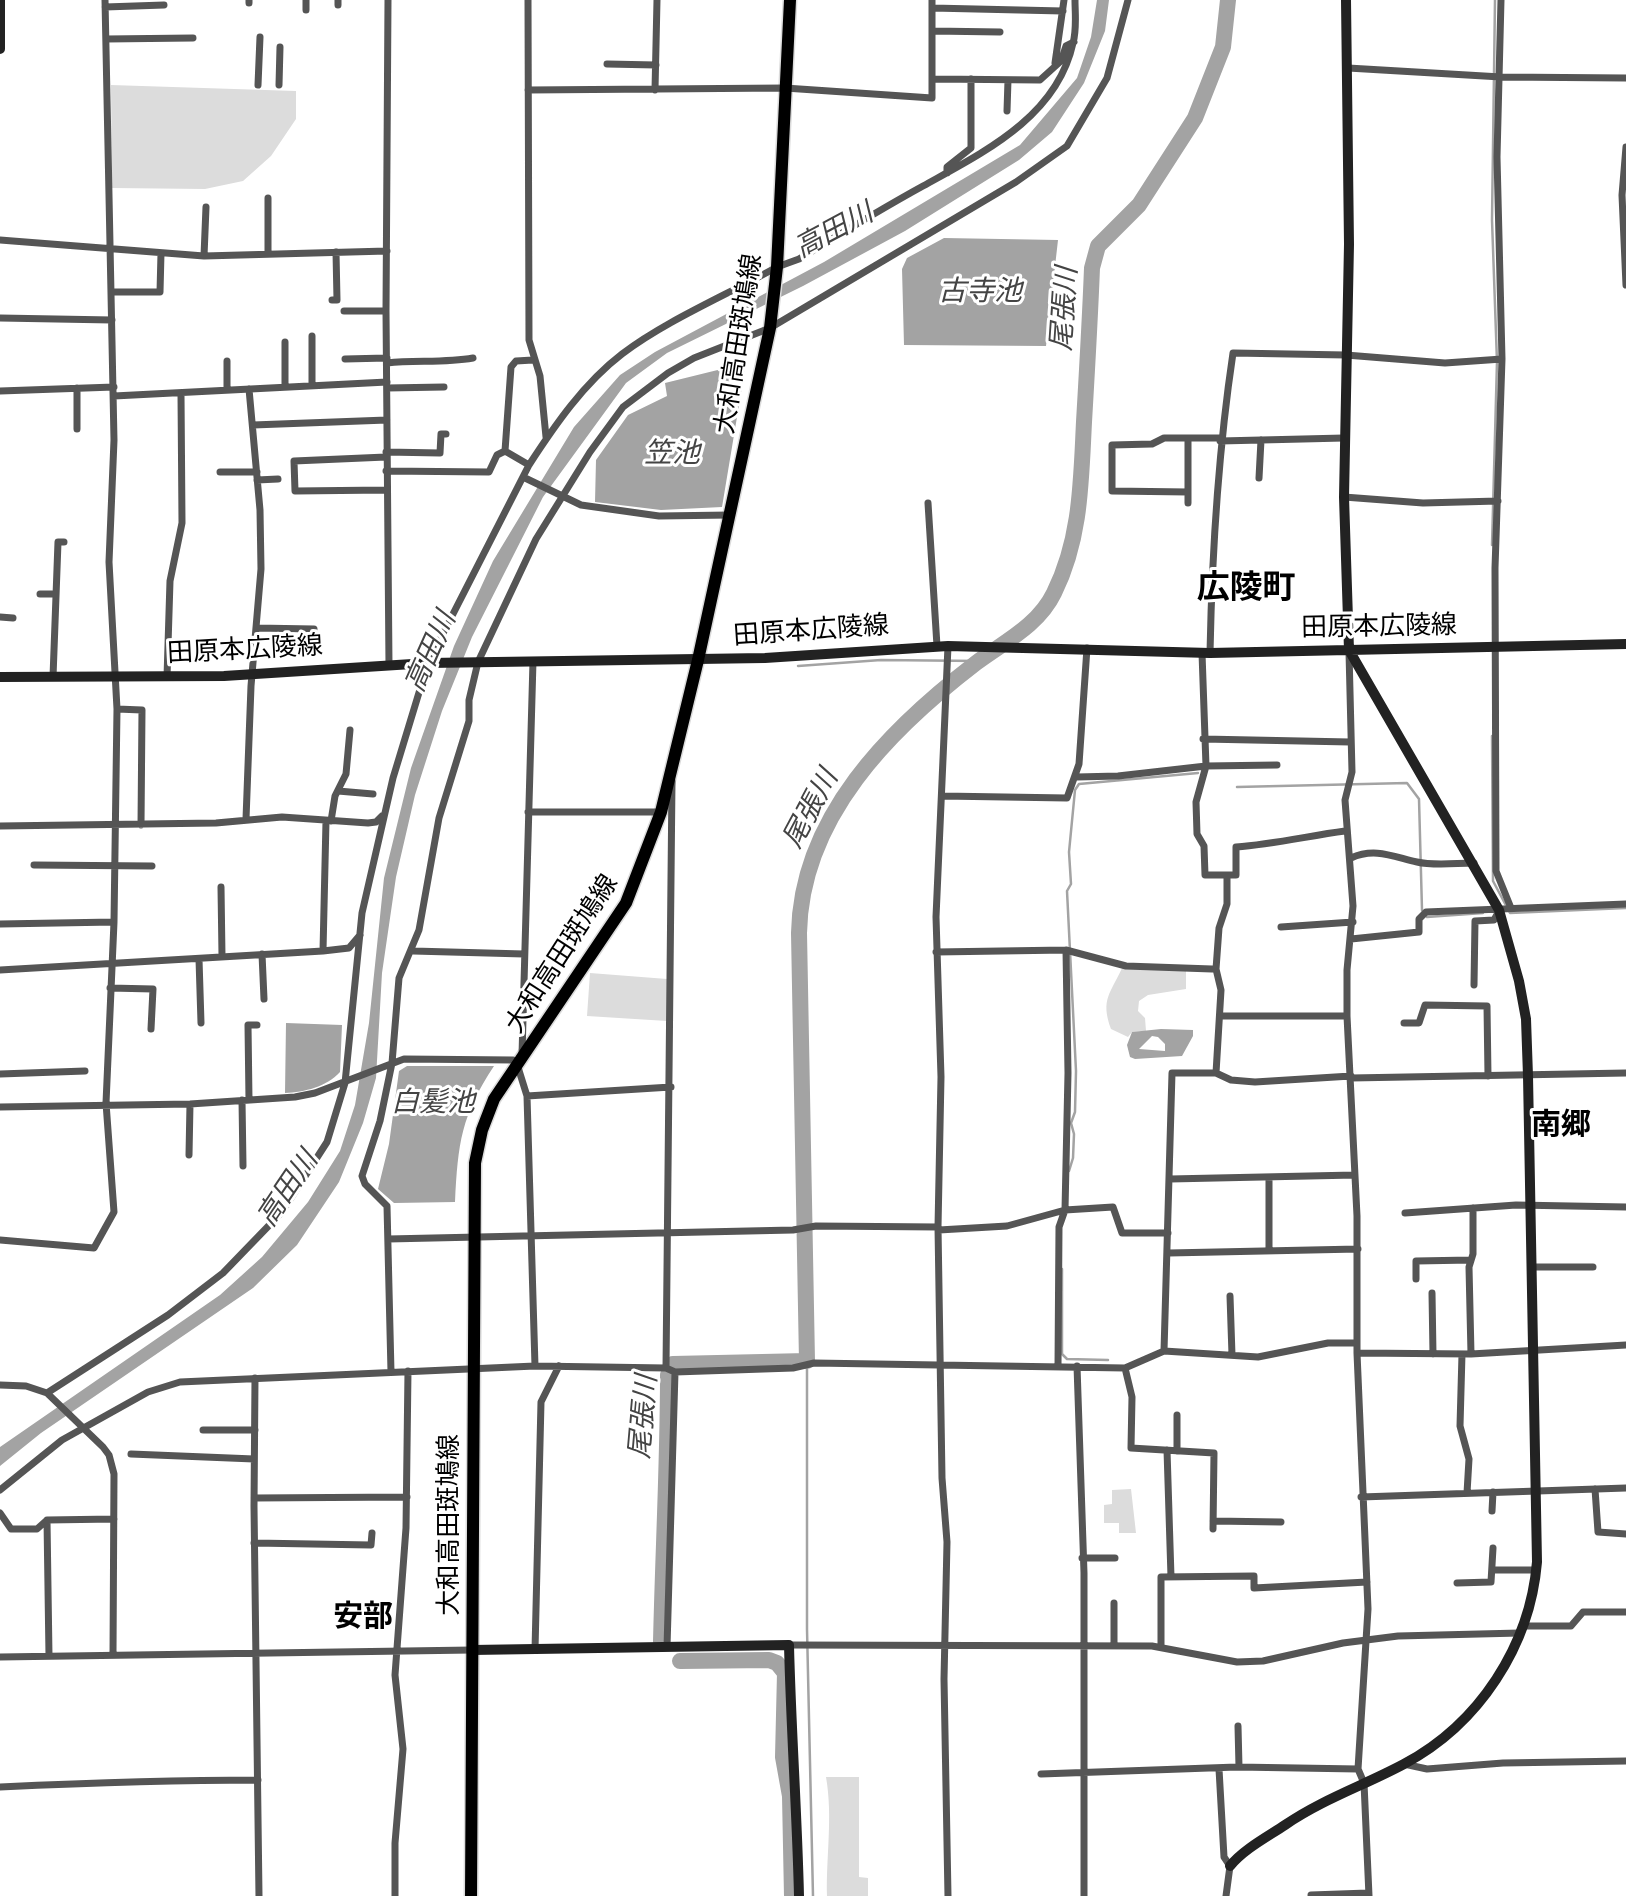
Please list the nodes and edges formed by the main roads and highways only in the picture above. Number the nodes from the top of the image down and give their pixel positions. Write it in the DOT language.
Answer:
graph roads {
  1 [pos="790,0"];
  2 [pos="471,1896"];
  1 -- 2 [label="main road, 大和高田斑鳩線"];
}
